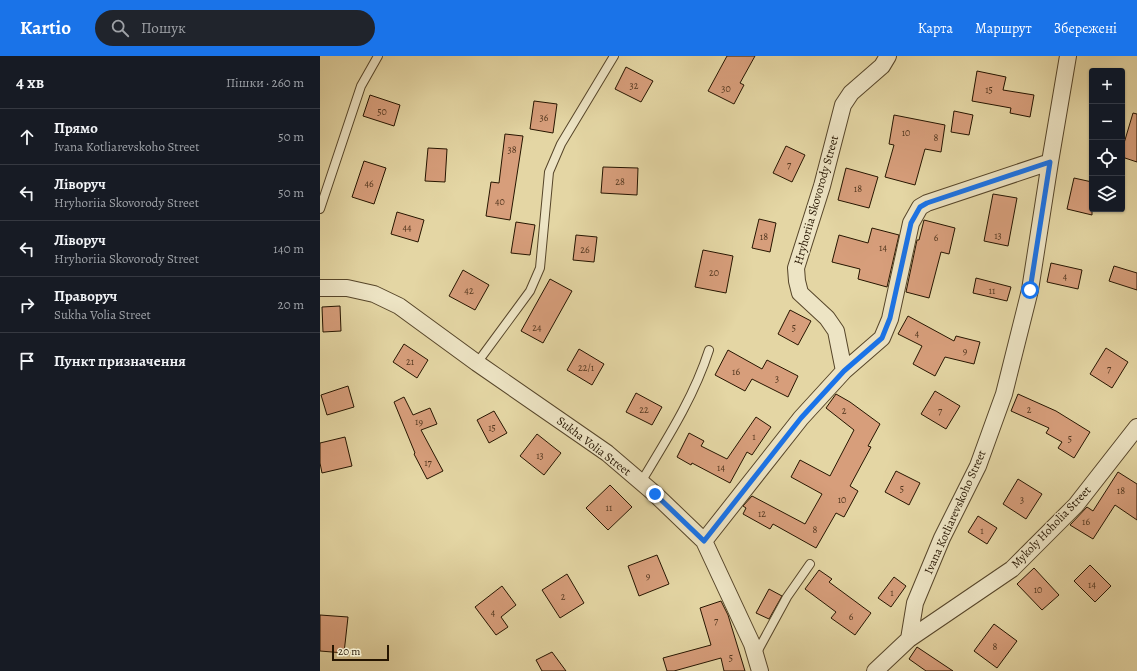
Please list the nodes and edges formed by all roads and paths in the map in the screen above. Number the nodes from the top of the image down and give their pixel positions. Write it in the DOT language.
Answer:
graph roads {
  1 [pos="378,56"];
  2 [pos="614,56"];
  3 [pos="888,56"];
  4 [pos="1068,56"];
  5 [pos="1050,162"];
  6 [pos="320,209"];
  7 [pos="320,288"];
  8 [pos="709,350"];
  9 [pos="477,364"];
  10 [pos="844,371"];
  11 [pos="1137,427"];
  12 [pos="641,482"];
  13 [pos="704,541"];
  14 [pos="810,564"];
  15 [pos="909,639"];
  16 [pos="756,656"];
  17 [pos="760,671"];
  18 [pos="875,671"];
  1 -- 6 [label="lane"];
  2 -- 9 [label="lane"];
  3 -- 10 [label="street, Hryhoriia Skovorody Street"];
  4 -- 5 [label="street, Ivana Kotliarevskoho Street"];
  5 -- 10 [label="street"];
  5 -- 15 [label="street, Ivana Kotliarevskoho Street"];
  7 -- 9 [label="street, Sukha Volia Street"];
  8 -- 12 [label="lane"];
  9 -- 12 [label="street, Sukha Volia Street"];
  10 -- 13 [label="street"];
  11 -- 15 [label="street, Mykoly Hoholia Street"];
  12 -- 13 [label="street, Sukha Volia Street"];
  13 -- 16 [label="street, Sukha Volia Street"];
  14 -- 16 [label="lane"];
  15 -- 18 [label="street, Mykoly Hoholia Street"];
  16 -- 17 [label="street, Sukha Volia Street"];
}
